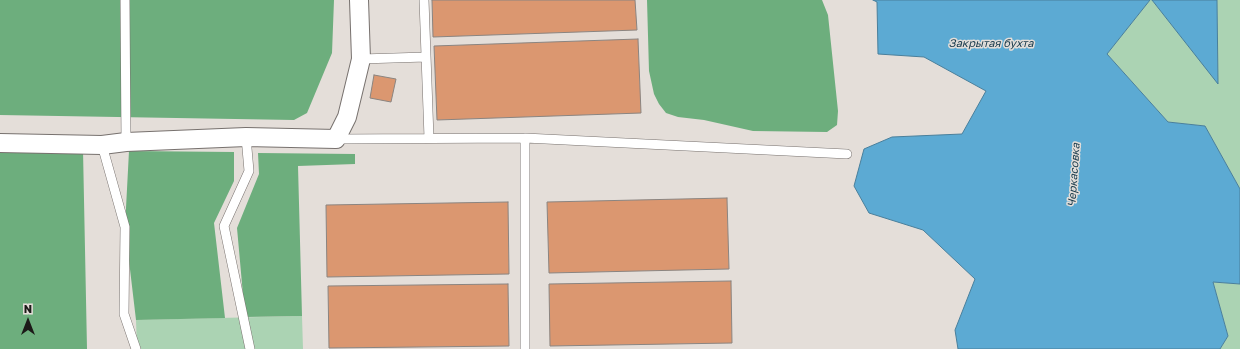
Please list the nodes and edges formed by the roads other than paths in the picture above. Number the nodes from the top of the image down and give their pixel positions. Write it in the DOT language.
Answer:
graph roads {
  1 [pos="126,0"];
  2 [pos="359,0"];
  3 [pos="424,0"];
  4 [pos="426,57"];
  5 [pos="361,59"];
  6 [pos="246,137"];
  7 [pos="429,138"];
  8 [pos="525,138"];
  9 [pos="336,139"];
  10 [pos="126,142"];
  11 [pos="0,143"];
  12 [pos="102,145"];
  13 [pos="847,154"];
  14 [pos="136,349"];
  15 [pos="250,349"];
  16 [pos="525,349"];
  1 -- 10 [label="lane"];
  2 -- 5 [label="street"];
  3 -- 4 [label="lane"];
  4 -- 5 [label="lane"];
  4 -- 7 [label="lane"];
  5 -- 9 [label="street"];
  6 -- 9 [label="street"];
  6 -- 10 [label="street"];
  6 -- 15 [label="lane"];
  7 -- 8 [label="lane"];
  7 -- 9 [label="lane"];
  8 -- 13 [label="lane"];
  8 -- 16 [label="lane"];
  10 -- 12 [label="street"];
  11 -- 12 [label="street"];
  12 -- 14 [label="lane"];
}
